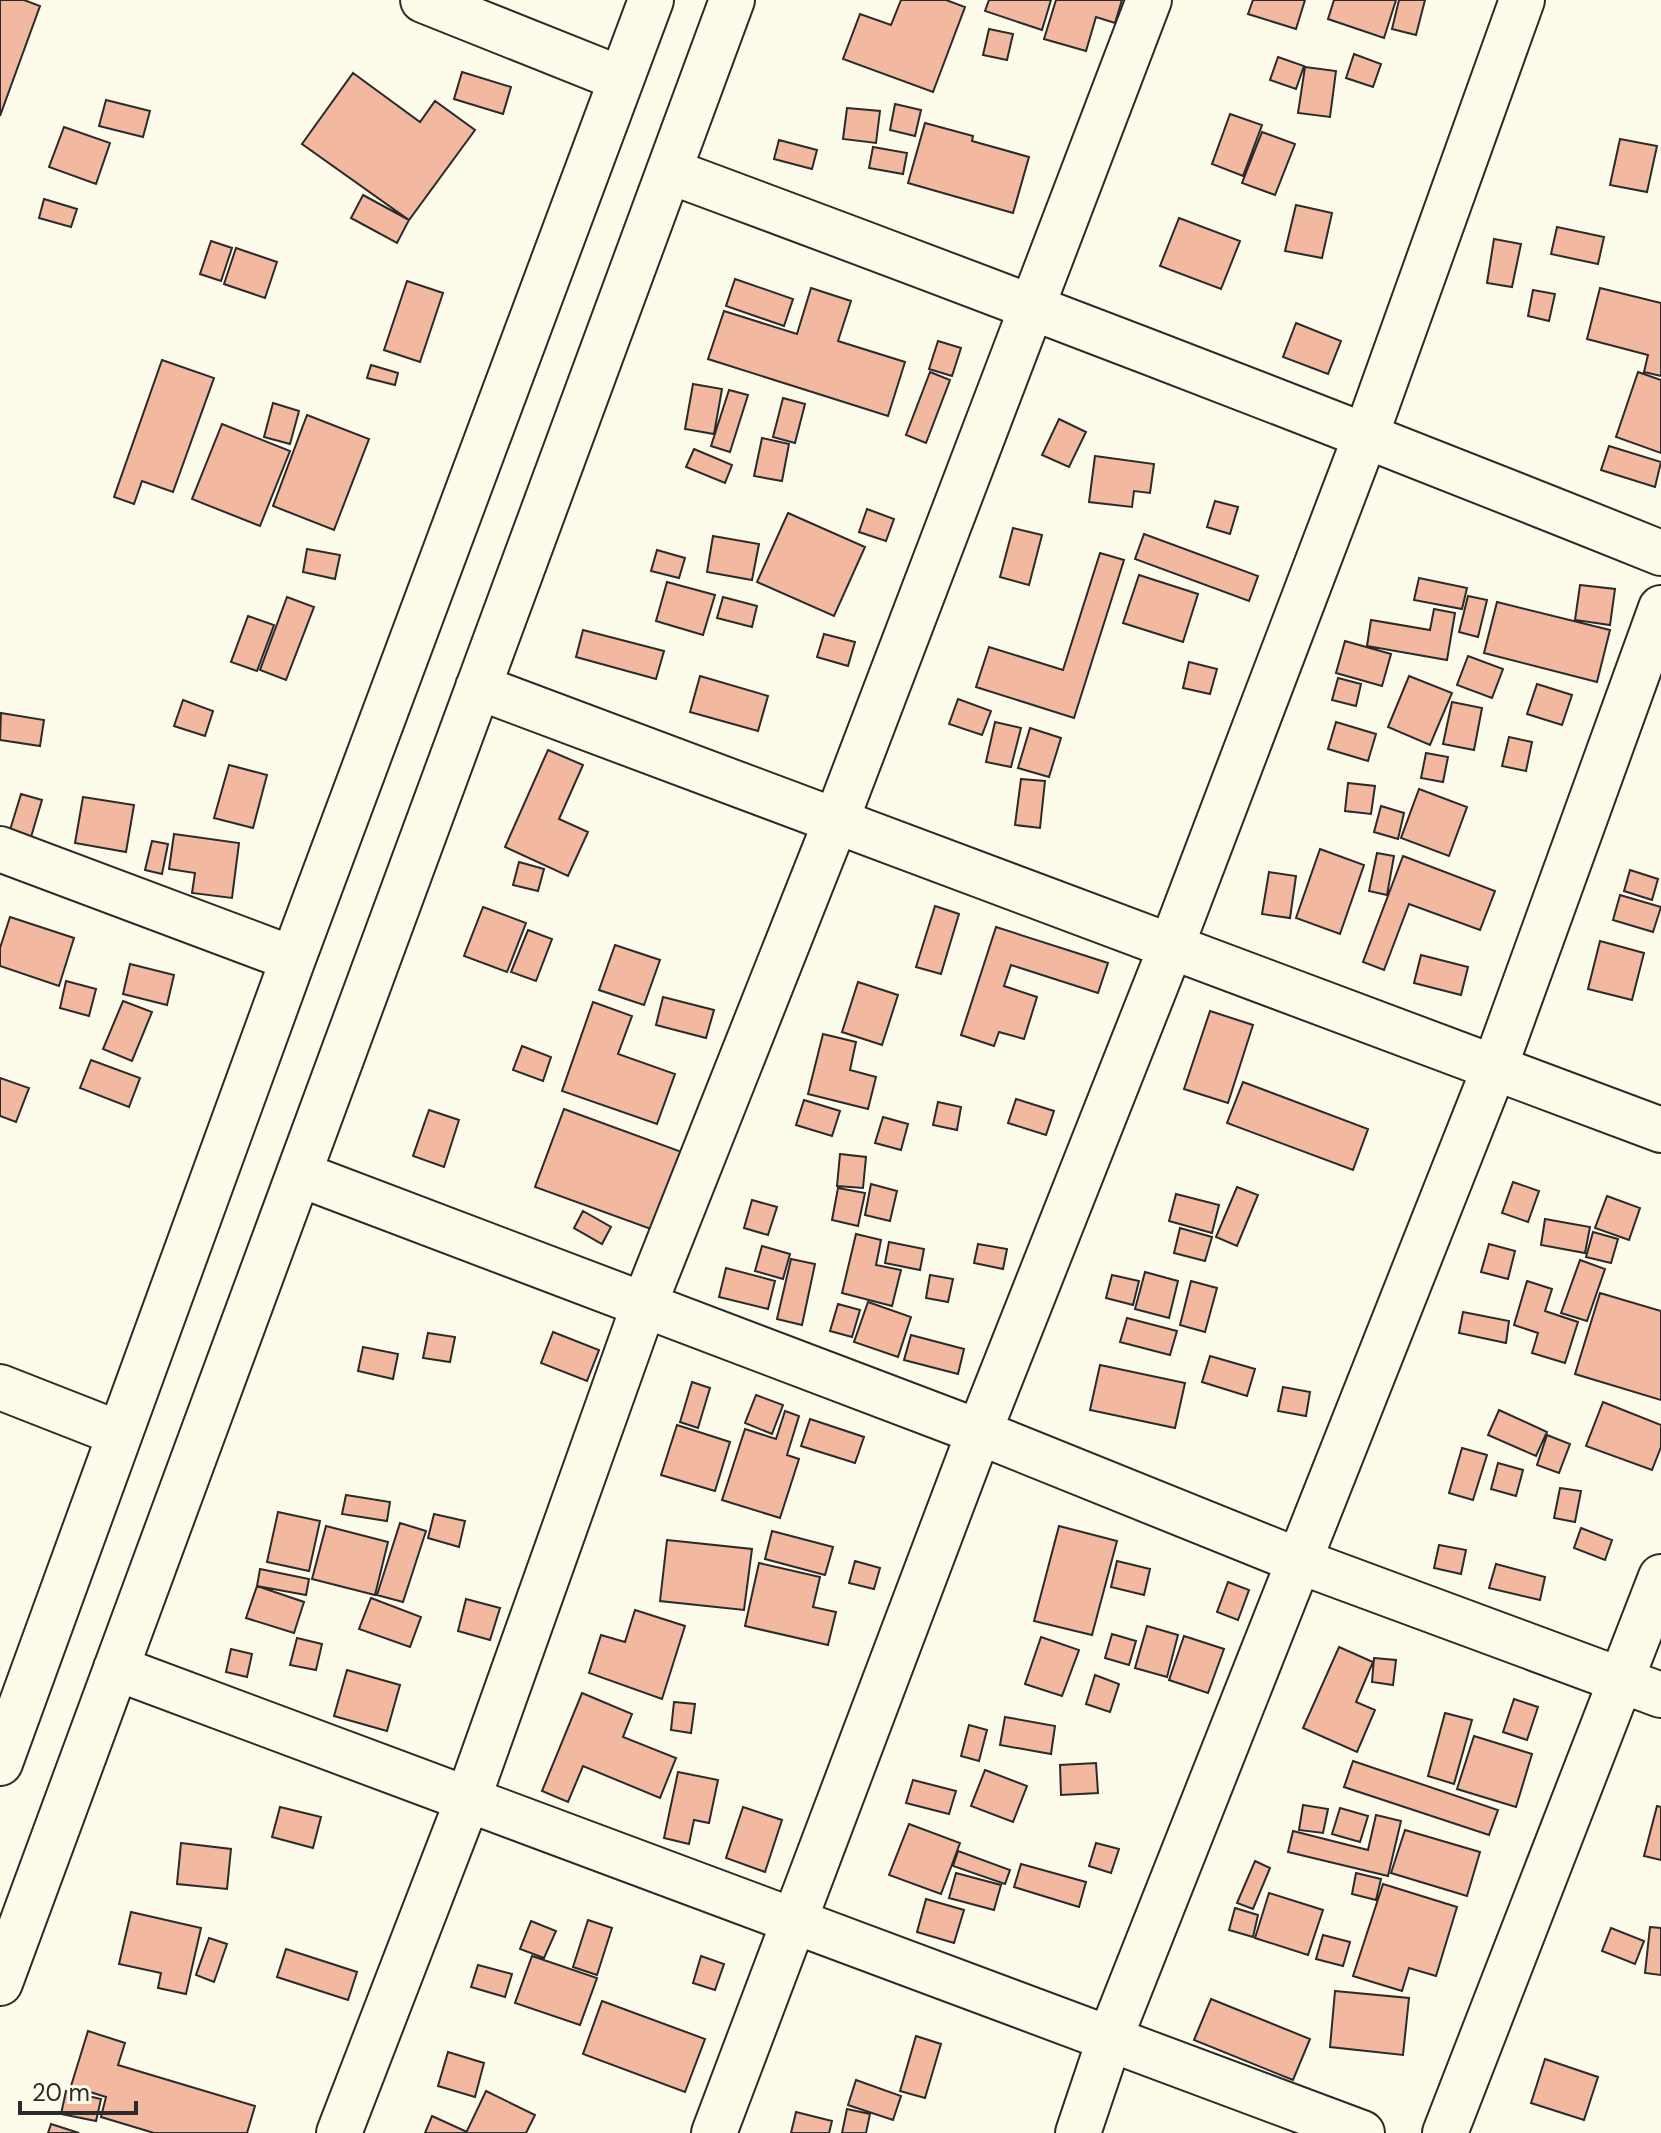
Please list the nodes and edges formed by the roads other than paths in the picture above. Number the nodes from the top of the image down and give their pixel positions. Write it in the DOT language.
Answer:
graph roads {
  1 [pos="423,0"];
  2 [pos="651,0"];
  3 [pos="732,0"];
  4 [pos="1149,0"];
  5 [pos="1522,0"];
  6 [pos="621,79"];
  7 [pos="669,171"];
  8 [pos="1031,306"];
  9 [pos="1366,435"];
  10 [pos="1661,553"];
  11 [pos="1661,608"];
  12 [pos="478,687"];
  13 [pos="836,821"];
  14 [pos="0,849"];
  15 [pos="1171,947"];
  16 [pos="293,959"];
  17 [pos="1494,1069"];
  18 [pos="1661,1130"];
  19 [pos="299,1174"];
  20 [pos="644,1305"];
  21 [pos="0,1387"];
  22 [pos="979,1432"];
  23 [pos="120,1434"];
  24 [pos="1299,1561"];
  25 [pos="1661,1577"];
  26 [pos="116,1668"];
  27 [pos="1642,1688"];
  28 [pos="0,1763"];
  29 [pos="468,1799"];
  30 [pos="794,1921"];
  31 [pos="0,1983"];
  32 [pos="1110,2038"];
  33 [pos="339,2133"];
  34 [pos="714,2133"];
  35 [pos="1078,2133"];
  36 [pos="1362,2133"];
  37 [pos="1445,2133"];
  1 -- 6 [label="street"];
  2 -- 6 [label="street"];
  3 -- 7 [label="street"];
  4 -- 8 [label="street"];
  5 -- 9 [label="street"];
  6 -- 16 [label="street"];
  7 -- 8 [label="street"];
  7 -- 12 [label="street"];
  8 -- 9 [label="street"];
  8 -- 13 [label="street"];
  9 -- 10 [label="street"];
  9 -- 15 [label="street"];
  11 -- 17 [label="street"];
  12 -- 13 [label="street"];
  12 -- 19 [label="street"];
  13 -- 15 [label="street"];
  13 -- 20 [label="street"];
  14 -- 16 [label="street"];
  15 -- 17 [label="street"];
  15 -- 22 [label="street"];
  16 -- 23 [label="street"];
  17 -- 18 [label="street"];
  17 -- 24 [label="street"];
  19 -- 20 [label="street"];
  19 -- 26 [label="street"];
  20 -- 22 [label="street"];
  20 -- 29 [label="street"];
  21 -- 23 [label="street"];
  22 -- 24 [label="street"];
  22 -- 30 [label="street"];
  23 -- 28 [label="street"];
  24 -- 27 [label="street"];
  24 -- 32 [label="street"];
  25 -- 27 [label="street"];
  26 -- 29 [label="street"];
  26 -- 31 [label="street"];
  27 -- 37 [label="street"];
  29 -- 30 [label="street"];
  29 -- 33 [label="street"];
  30 -- 32 [label="street"];
  30 -- 34 [label="street"];
  32 -- 35 [label="street"];
  32 -- 36 [label="street"];
}
